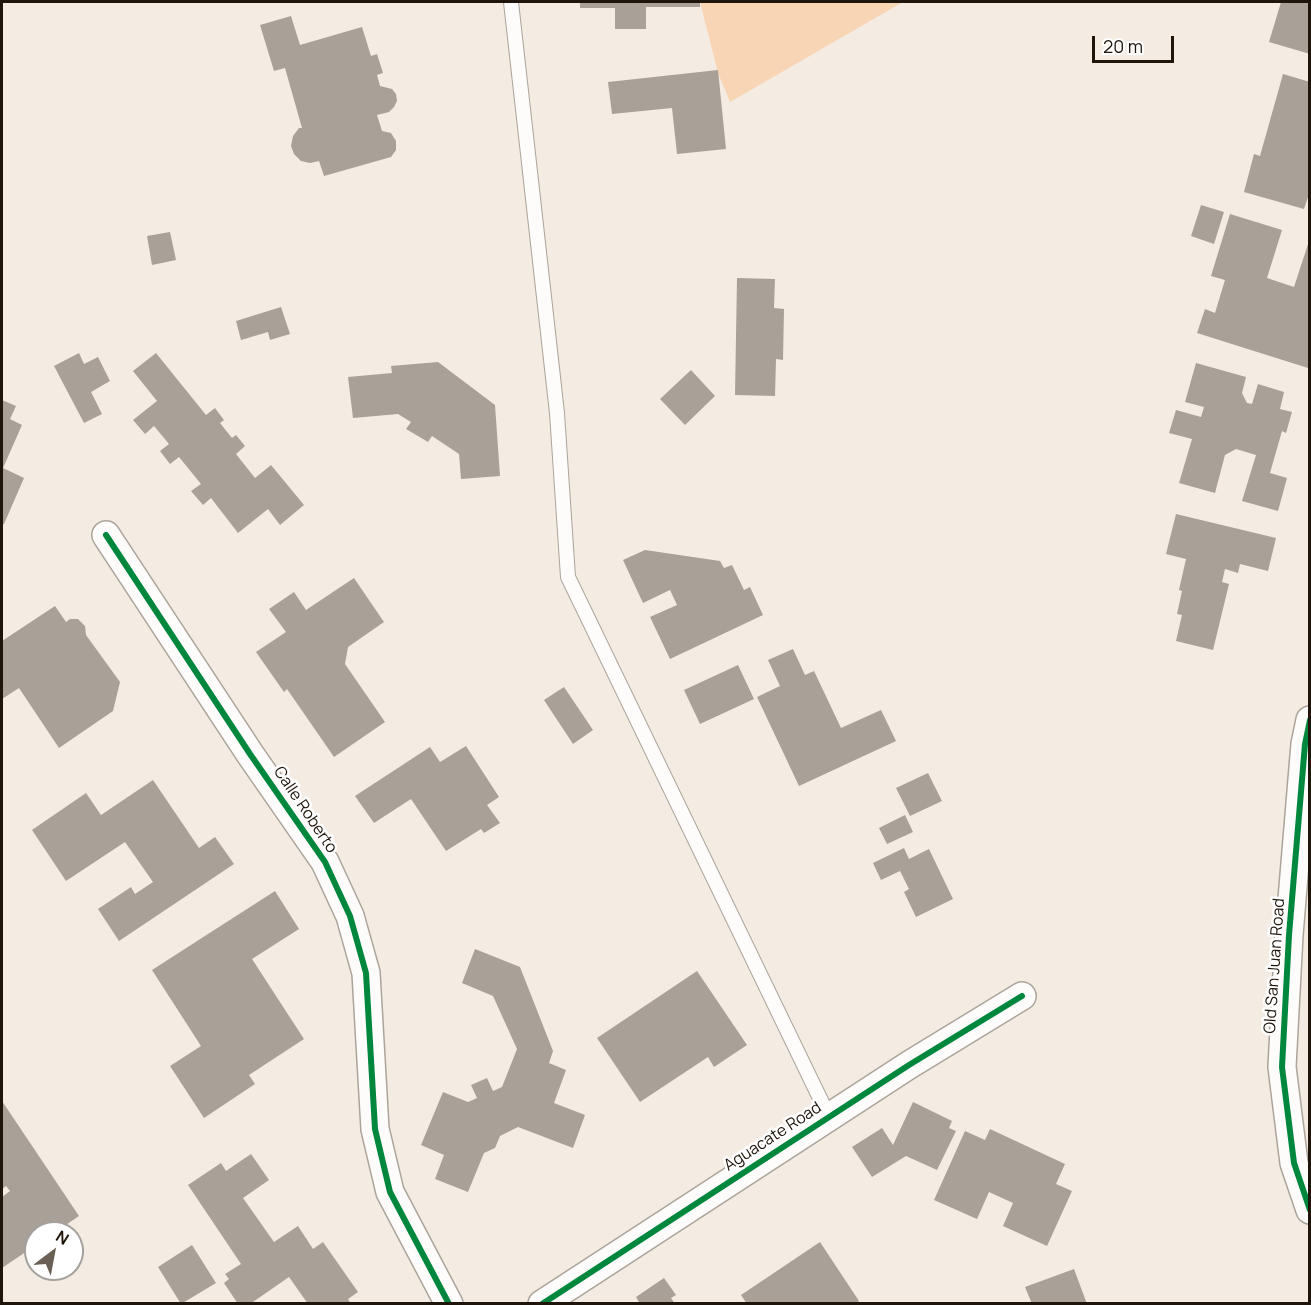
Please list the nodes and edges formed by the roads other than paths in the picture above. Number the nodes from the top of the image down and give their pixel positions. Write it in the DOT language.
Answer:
graph roads {
  1 [pos="511,2"];
  2 [pos="106,535"];
  3 [pos="1310,720"];
  4 [pos="1022,996"];
  5 [pos="829,1117"];
  6 [pos="1310,1210"];
  7 [pos="448,1304"];
  8 [pos="542,1304"];
  1 -- 5 [label="lane"];
  2 -- 7 [label="street, Calle Roberto"];
  3 -- 6 [label="street, Old San Juan Road"];
  4 -- 5 [label="street, Aguacate Road"];
  5 -- 8 [label="street, Aguacate Road"];
}
